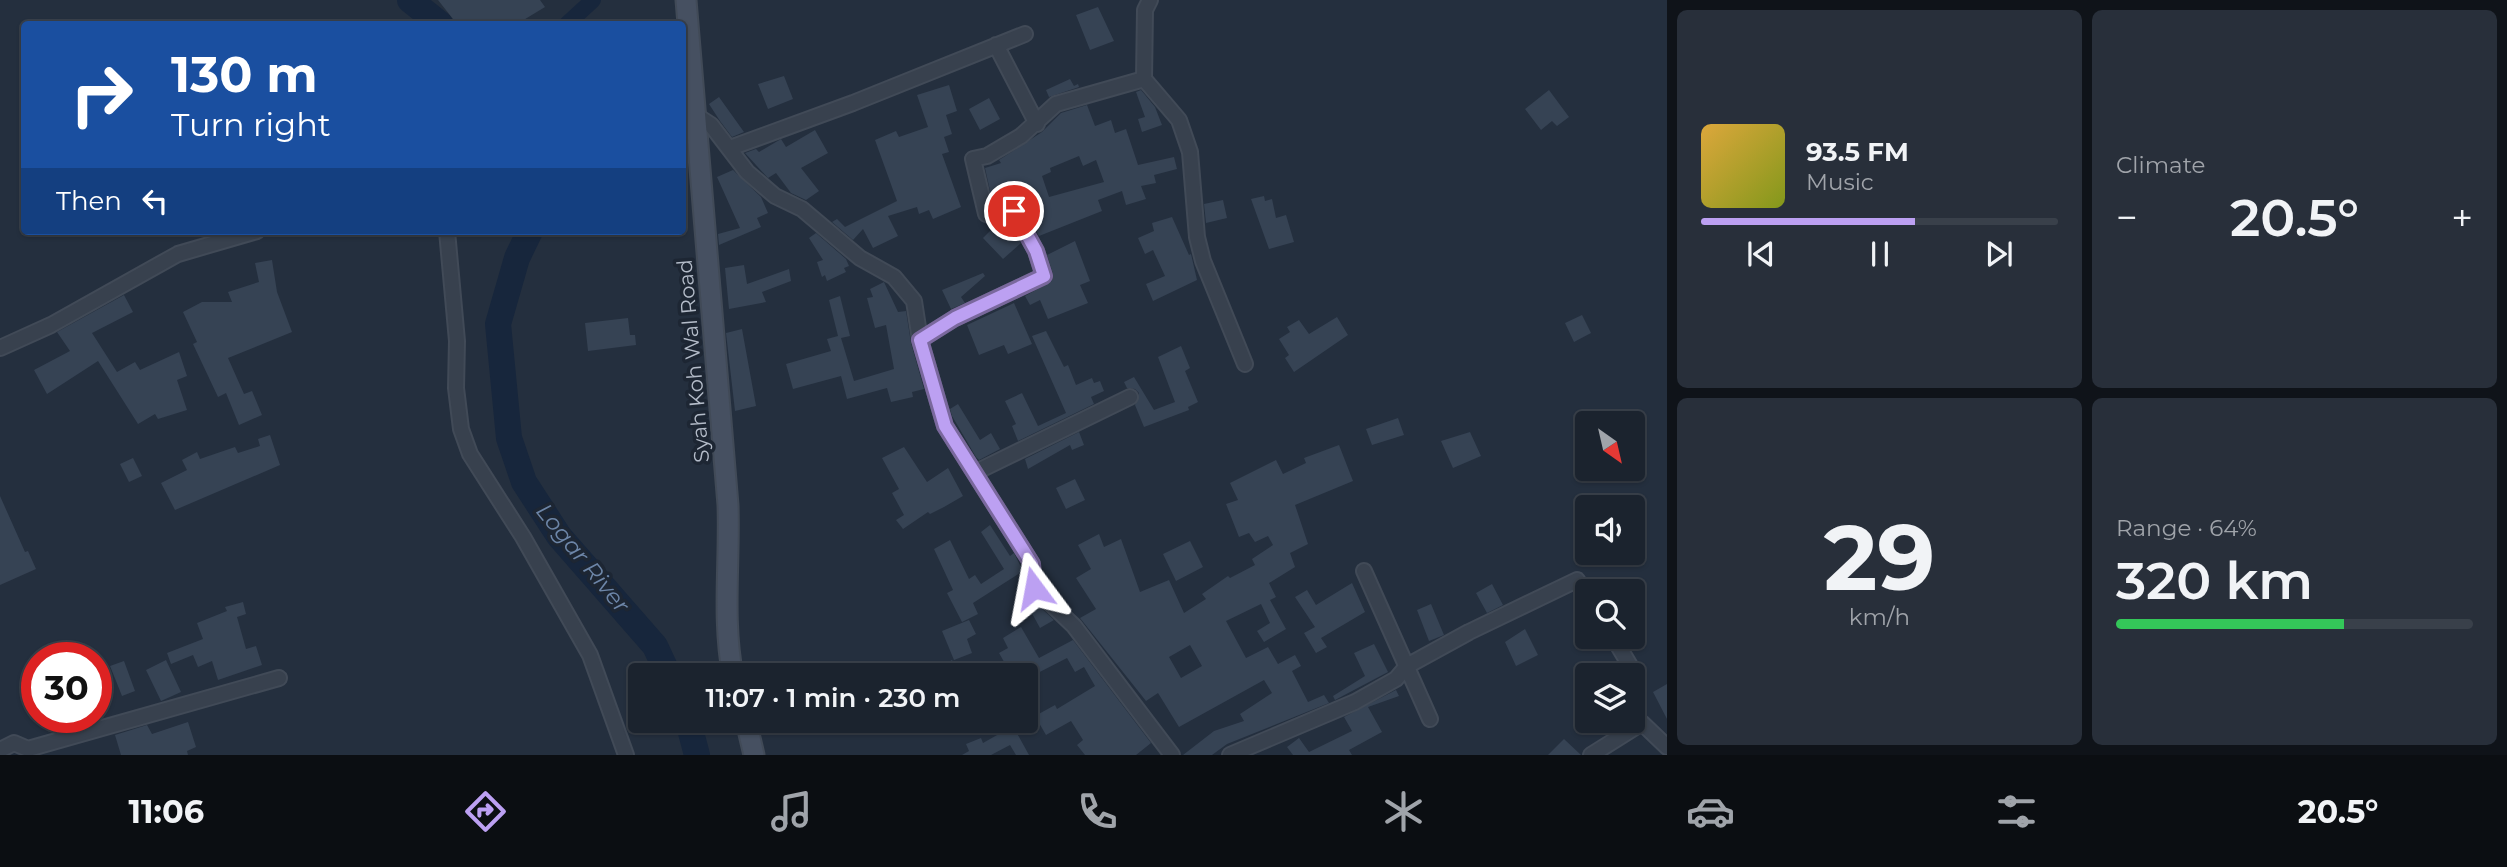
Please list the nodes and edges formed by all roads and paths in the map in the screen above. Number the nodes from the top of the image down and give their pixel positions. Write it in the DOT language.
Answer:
graph roads {
  1 [pos="686,0"];
  2 [pos="1150,0"];
  3 [pos="1025,34"];
  4 [pos="996,45"];
  5 [pos="1144,79"];
  6 [pos="694,114"];
  7 [pos="1037,124"];
  8 [pos="730,148"];
  9 [pos="243,235"];
  10 [pos="447,235"];
  11 [pos="920,340"];
  12 [pos="0,348"];
  13 [pos="1245,364"];
  14 [pos="1130,397"];
  15 [pos="976,472"];
  16 [pos="1364,570"];
  17 [pos="1575,581"];
  18 [pos="731,663"];
  19 [pos="1407,666"];
  20 [pos="279,677"];
  21 [pos="1430,719"];
  22 [pos="749,733"];
  23 [pos="1667,747"];
  24 [pos="0,750"];
  25 [pos="626,755"];
  26 [pos="754,755"];
  27 [pos="1172,755"];
  28 [pos="1230,755"];
  29 [pos="1591,755"];
  1 -- 6 [label="street, Syah Koh Wal Road"];
  2 -- 5 [label="street"];
  3 -- 4 [label="street"];
  4 -- 7 [label="street"];
  4 -- 8 [label="street"];
  5 -- 7 [label="street"];
  5 -- 13 [label="street"];
  6 -- 8 [label="street"];
  6 -- 18 [label="street, Syah Koh Wal Road"];
  7 -- 11 [label="street"];
  8 -- 11 [label="street"];
  9 -- 12 [label="street"];
  10 -- 25 [label="street"];
  11 -- 15 [label="street"];
  14 -- 15 [label="street"];
  15 -- 27 [label="street"];
  16 -- 19 [label="street"];
  17 -- 19 [label="street"];
  19 -- 21 [label="street"];
  19 -- 28 [label="street"];
  20 -- 24 [label="street"];
  22 -- 26 [label="street"];
  23 -- 29 [label="street"];
}
